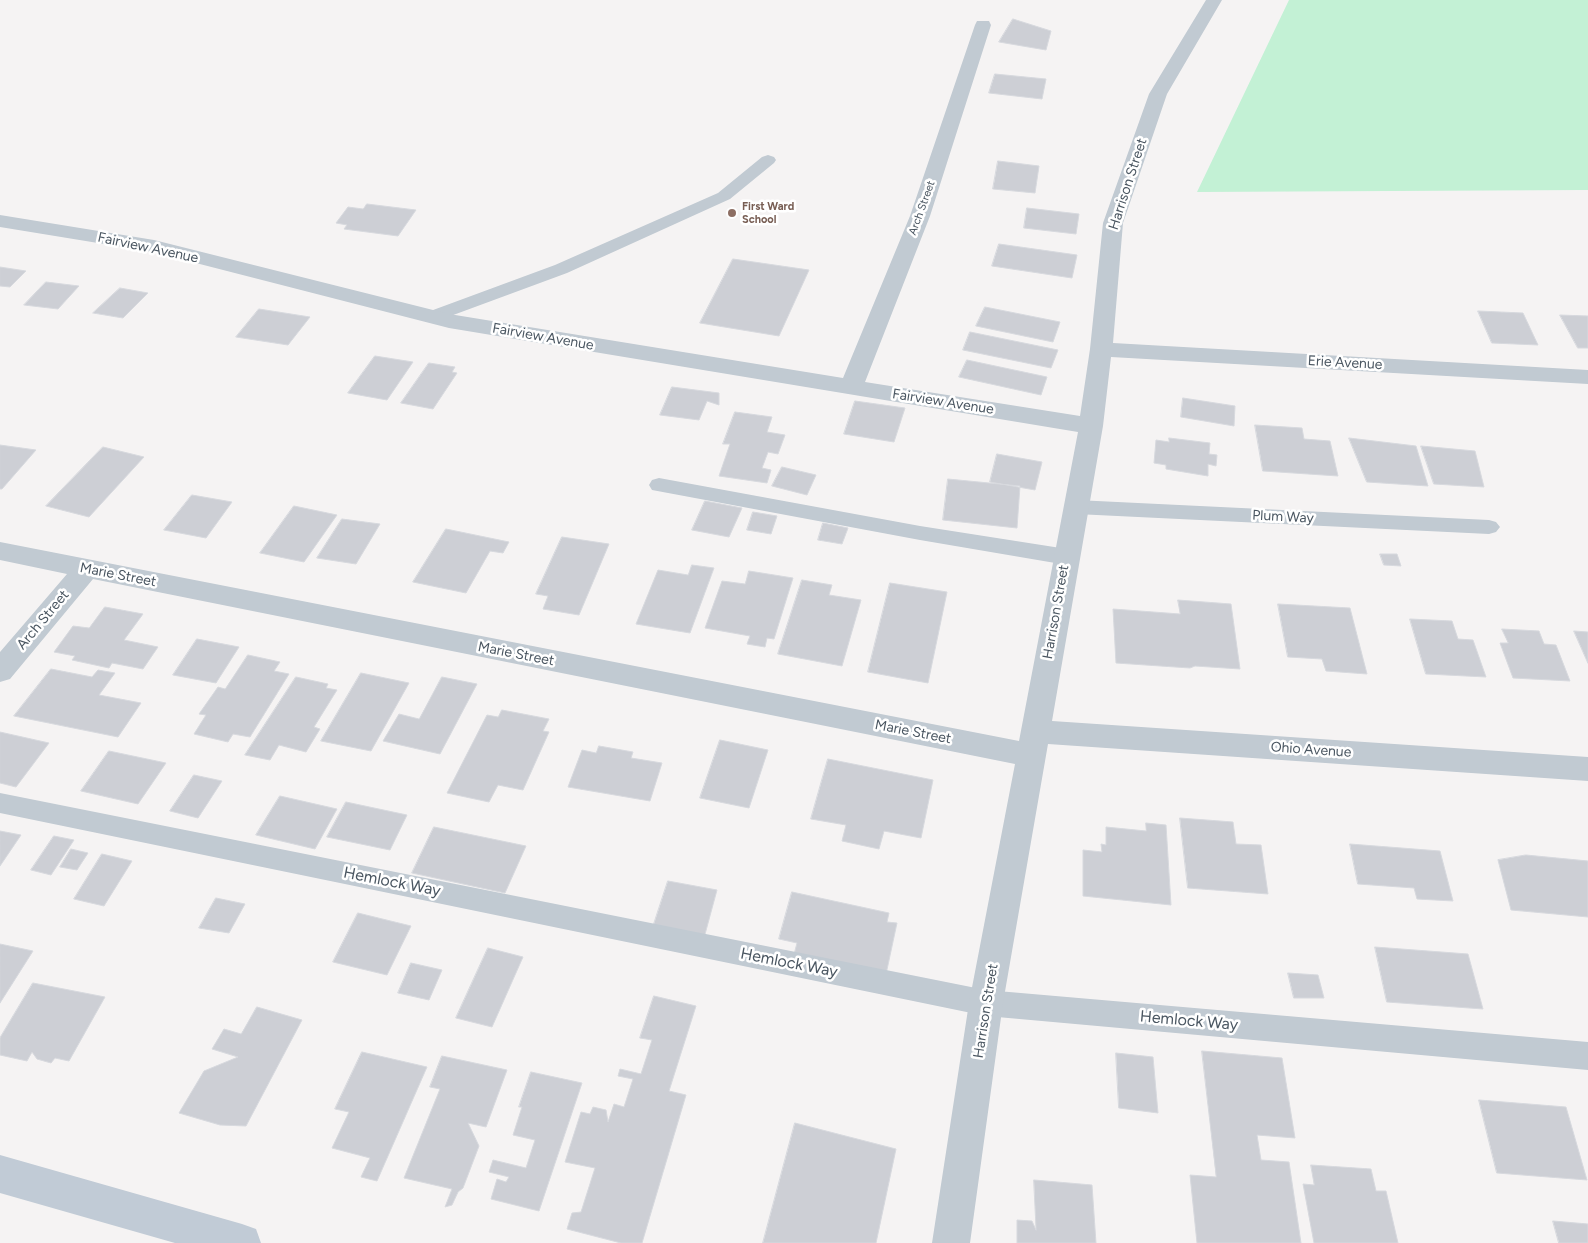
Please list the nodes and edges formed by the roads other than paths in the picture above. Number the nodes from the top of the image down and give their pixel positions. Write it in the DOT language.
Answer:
graph roads {
  1 [pos="1214,0"];
  2 [pos="984,25"];
  3 [pos="768,160"];
  4 [pos="0,221"];
  5 [pos="431,317"];
  6 [pos="1101,349"];
  7 [pos="1588,377"];
  8 [pos="851,387"];
  9 [pos="1092,426"];
  10 [pos="659,485"];
  11 [pos="1076,507"];
  12 [pos="1489,527"];
  13 [pos="0,551"];
  14 [pos="1067,556"];
  15 [pos="86,569"];
  16 [pos="0,671"];
  17 [pos="1033,743"];
  18 [pos="1588,769"];
  19 [pos="0,803"];
  20 [pos="986,1003"];
  21 [pos="1588,1056"];
  22 [pos="0,1174"];
  23 [pos="242,1243"];
  24 [pos="951,1243"];
  1 -- 6 [label="street, Harrison Street"];
  2 -- 8 [label="street, Arch Street"];
  3 -- 5 [label="lane"];
  4 -- 5 [label="street, Fairview Avenue"];
  5 -- 8 [label="street, Fairview Avenue"];
  6 -- 7 [label="street, Erie Avenue"];
  6 -- 9 [label="street, Harrison Street"];
  8 -- 9 [label="street, Fairview Avenue"];
  9 -- 11 [label="street, Harrison Street"];
  10 -- 14 [label="lane"];
  11 -- 12 [label="lane, Plum Way"];
  11 -- 14 [label="street, Harrison Street"];
  13 -- 15 [label="street, Marie Street"];
  14 -- 17 [label="street, Harrison Street"];
  15 -- 16 [label="street, Arch Street"];
  15 -- 17 [label="street, Marie Street"];
  17 -- 18 [label="street, Ohio Avenue"];
  17 -- 20 [label="street, Harrison Street"];
  19 -- 20 [label="lane, Hemlock Way"];
  20 -- 21 [label="lane, Hemlock Way"];
  20 -- 24 [label="street, Harrison Street"];
  22 -- 23 [label="main road"];
}
